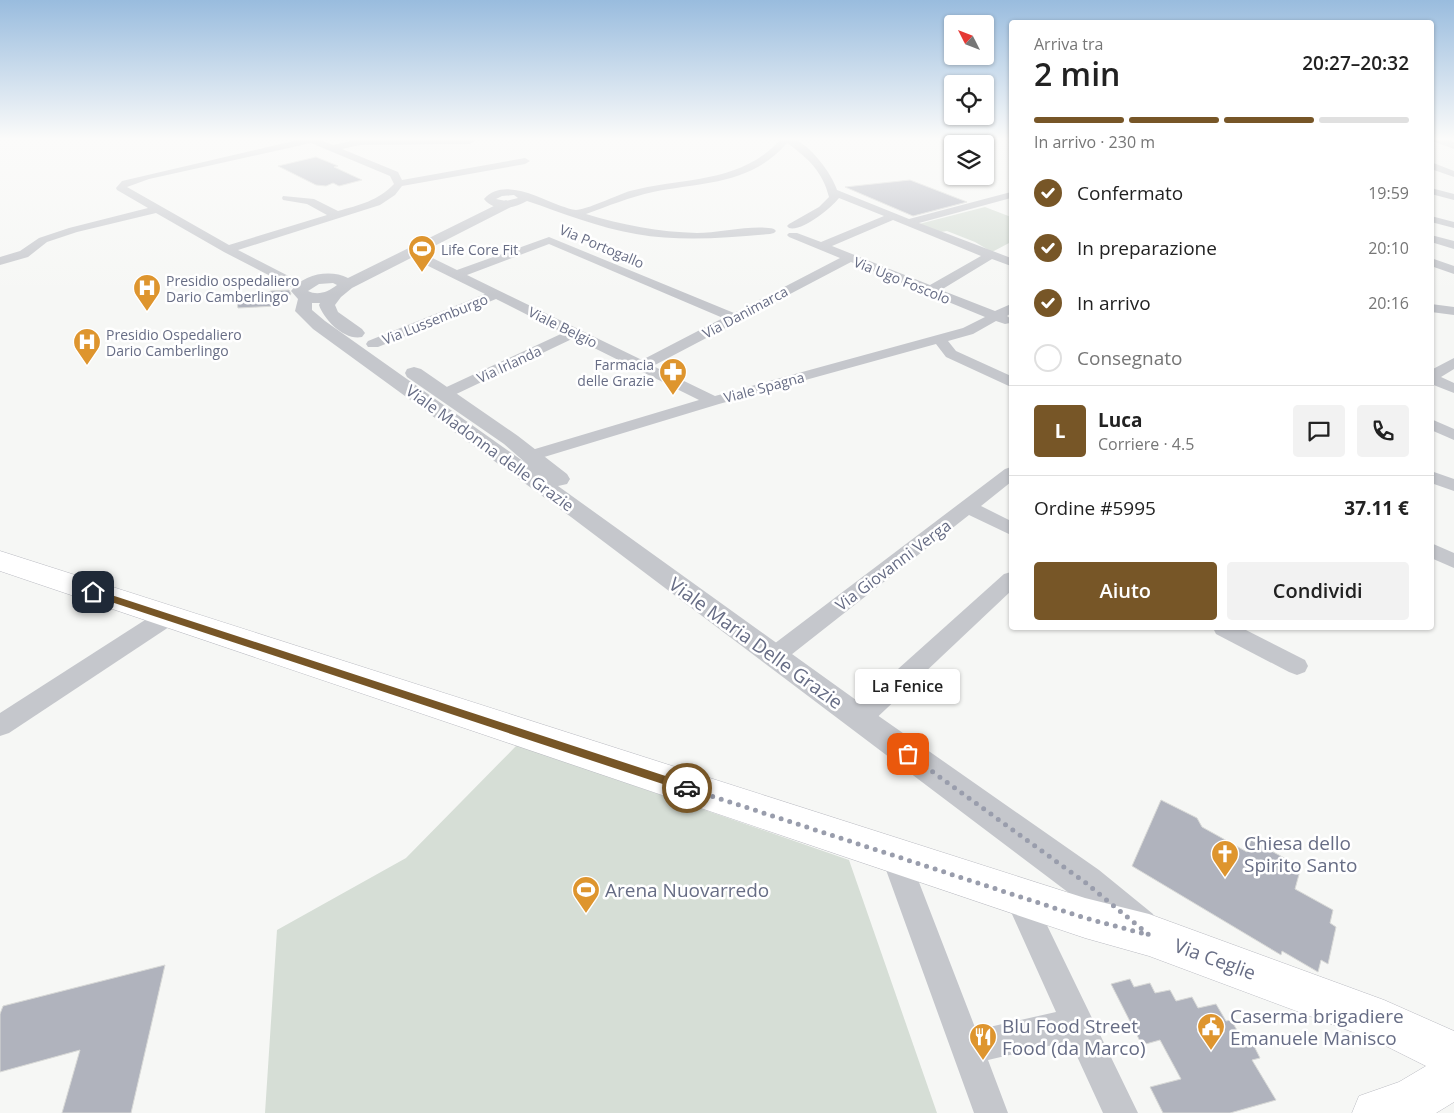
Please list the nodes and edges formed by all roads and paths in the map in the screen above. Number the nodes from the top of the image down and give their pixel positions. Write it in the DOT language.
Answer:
graph roads {
  1 [pos="126,191"];
  2 [pos="392,191"];
  3 [pos="500,191"];
  4 [pos="645,191"];
  5 [pos="1434,191"];
  6 [pos="833,192"];
  7 [pos="1009,196"];
  8 [pos="287,198"];
  9 [pos="1454,198"];
  10 [pos="490,201"];
  11 [pos="987,203"];
  12 [pos="158,209"];
  13 [pos="1003,209"];
  14 [pos="578,213"];
  15 [pos="336,215"];
  16 [pos="894,216"];
  17 [pos="1434,220"];
  18 [pos="908,222"];
  19 [pos="1454,225"];
  20 [pos="793,231"];
  21 [pos="1434,239"];
  22 [pos="1454,246"];
  23 [pos="820,247"];
  24 [pos="228,249"];
  25 [pos="412,253"];
  26 [pos="991,255"];
  27 [pos="848,258"];
  28 [pos="0,261"];
  29 [pos="1009,261"];
  30 [pos="457,275"];
  31 [pos="338,286"];
  32 [pos="930,291"];
  33 [pos="304,293"];
  34 [pos="497,294"];
  35 [pos="1434,308"];
  36 [pos="1009,309"];
  37 [pos="1454,311"];
  38 [pos="996,317"];
  39 [pos="734,318"];
  40 [pos="1009,321"];
  41 [pos="574,333"];
  42 [pos="938,339"];
  43 [pos="373,344"];
  44 [pos="1454,362"];
  45 [pos="642,366"];
  46 [pos="1434,376"];
  47 [pos="1434,379"];
  48 [pos="1009,381"];
  49 [pos="1454,388"];
  50 [pos="444,394"];
  51 [pos="713,401"];
  52 [pos="1434,425"];
  53 [pos="1454,434"];
  54 [pos="531,456"];
  55 [pos="1009,475"];
  56 [pos="1434,477"];
  57 [pos="1454,485"];
  58 [pos="968,507"];
  59 [pos="579,512"];
  60 [pos="1009,528"];
  61 [pos="1434,551"];
  62 [pos="0,561"];
  63 [pos="1454,561"];
  64 [pos="1009,581"];
  65 [pos="167,617"];
  66 [pos="1228,630"];
  67 [pos="774,656"];
  68 [pos="1297,666"];
  69 [pos="859,719"];
  70 [pos="0,726"];
  71 [pos="895,856"];
  72 [pos="1017,894"];
  73 [pos="1149,935"];
  74 [pos="1078,1023"];
  75 [pos="967,1048"];
  76 [pos="1454,1055"];
  77 [pos="1454,1075"];
  78 [pos="991,1113"];
  79 [pos="1121,1113"];
  80 [pos="1376,1113"];
  1 -- 12 [label="street"];
  2 -- 15 [label="street"];
  3 -- 10 [label="street"];
  3 -- 14 [label="street"];
  3 -- 25 [label="street"];
  4 -- 14 [label="street"];
  5 -- 9 [label="street"];
  6 -- 16 [label="street"];
  6 -- 20 [label="street"];
  7 -- 11 [label="street"];
  8 -- 15 [label="street"];
  10 -- 31 [label="street"];
  11 -- 13 [label="street"];
  11 -- 18 [label="street"];
  12 -- 24 [label="street"];
  12 -- 28 [label="street"];
  14 -- 20 [label="street"];
  15 -- 24 [label="street"];
  16 -- 18 [label="street"];
  16 -- 23 [label="street"];
  17 -- 19 [label="street"];
  18 -- 26 [label="street"];
  20 -- 23 [label="street, Via Ugo Foscolo"];
  21 -- 22 [label="street"];
  23 -- 27 [label="street, Via Ugo Foscolo"];
  24 -- 33 [label="street"];
  25 -- 30 [label="street, Viale Belgio"];
  25 -- 31 [label="street"];
  26 -- 29 [label="street"];
  26 -- 32 [label="street"];
  27 -- 32 [label="street, Via Ugo Foscolo"];
  27 -- 39 [label="street, Via Danimarca"];
  30 -- 34 [label="street, Viale Belgio"];
  30 -- 39 [label="street, Via Portogallo"];
  31 -- 33 [label="street"];
  31 -- 43 [label="street, Viale Madonna delle Grazie"];
  32 -- 38 [label="street, Via Ugo Foscolo"];
  33 -- 59 [label="street, Viale Madonna delle Grazie"];
  34 -- 41 [label="street, Viale Belgio"];
  34 -- 43 [label="street, Via Lussemburgo"];
  35 -- 37 [label="street"];
  36 -- 38 [label="street, Viale Spagna"];
  38 -- 40 [label="street, Via Ugo Foscolo"];
  38 -- 42 [label="street, Viale Spagna"];
  39 -- 45 [label="street, Via Danimarca"];
  41 -- 45 [label="street, Viale Belgio"];
  41 -- 50 [label="street, Via Irlanda"];
  42 -- 48 [label="street"];
  42 -- 51 [label="street, Viale Spagna"];
  43 -- 50 [label="street, Viale Madonna delle Grazie"];
  44 -- 46 [label="street"];
  45 -- 51 [label="street, Viale Belgio"];
  47 -- 49 [label="street"];
  50 -- 54 [label="street, Viale Madonna delle Grazie"];
  51 -- 54 [label="street, Viale Spagna"];
  52 -- 53 [label="street"];
  54 -- 59 [label="street, Viale Madonna delle Grazie"];
  55 -- 58 [label="street, Via Giovanni Verga"];
  56 -- 57 [label="street"];
  58 -- 60 [label="street"];
  58 -- 67 [label="street, Via Giovanni Verga"];
  59 -- 67 [label="street, Viale Maria Delle Grazie"];
  61 -- 63 [label="street"];
  62 -- 65 [label="main road, Via Ceglie"];
  64 -- 69 [label="street"];
  65 -- 70 [label="street"];
  65 -- 71 [label="main road, Via Ceglie"];
  66 -- 68 [label="street"];
  67 -- 69 [label="street, Viale Maria Delle Grazie"];
  69 -- 73 [label="street, Viale Maria Delle Grazie"];
  71 -- 72 [label="main road, Via Ceglie"];
  71 -- 75 [label="street"];
  72 -- 73 [label="main road, Via Ceglie"];
  72 -- 74 [label="street"];
  73 -- 76 [label="main road, Via Ceglie"];
  74 -- 75 [label="street"];
  74 -- 79 [label="street"];
  75 -- 78 [label="street"];
  77 -- 80 [label="main road"];
}
